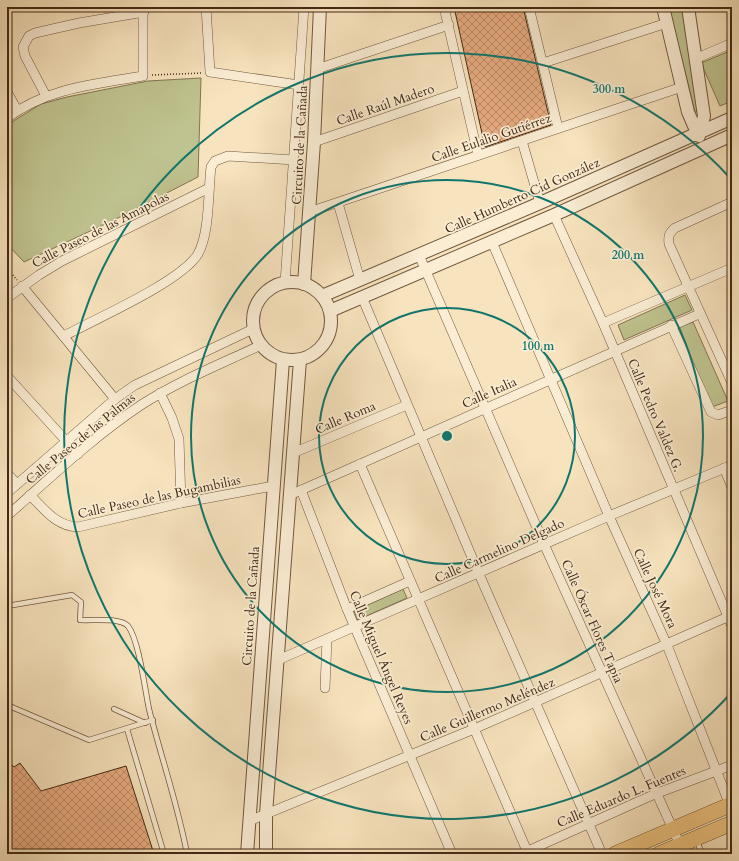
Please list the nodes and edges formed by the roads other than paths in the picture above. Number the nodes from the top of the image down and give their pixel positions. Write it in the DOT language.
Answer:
graph roads {
  1 [pos="206,7"];
  2 [pos="304,7"];
  3 [pos="320,7"];
  4 [pos="444,7"];
  5 [pos="529,7"];
  6 [pos="663,7"];
  7 [pos="688,7"];
  8 [pos="143,10"];
  9 [pos="667,23"];
  10 [pos="448,25"];
  11 [pos="732,43"];
  12 [pos="695,59"];
  13 [pos="542,63"];
  14 [pos="317,69"];
  15 [pos="299,85"];
  16 [pos="682,87"];
  17 [pos="463,91"];
  18 [pos="7,92"];
  19 [pos="46,96"];
  20 [pos="17,110"];
  21 [pos="7,118"];
  22 [pos="732,118"];
  23 [pos="558,128"];
  24 [pos="699,133"];
  25 [pos="732,135"];
  26 [pos="522,141"];
  27 [pos="314,142"];
  28 [pos="700,150"];
  29 [pos="478,156"];
  30 [pos="294,160"];
  31 [pos="599,176"];
  32 [pos="209,188"];
  33 [pos="606,193"];
  34 [pos="732,202"];
  35 [pos="338,203"];
  36 [pos="540,203"];
  37 [pos="309,212"];
  38 [pos="554,215"];
  39 [pos="492,242"];
  40 [pos="419,255"];
  41 [pos="732,268"];
  42 [pos="425,270"];
  43 [pos="360,280"];
  44 [pos="285,283"];
  45 [pos="304,284"];
  46 [pos="22,286"];
  47 [pos="687,287"];
  48 [pos="322,296"];
  49 [pos="7,298"];
  50 [pos="362,298"];
  51 [pos="330,310"];
  52 [pos="699,314"];
  53 [pos="603,323"];
  54 [pos="671,325"];
  55 [pos="253,328"];
  56 [pos="64,336"];
  57 [pos="260,345"];
  58 [pos="615,351"];
  59 [pos="283,360"];
  60 [pos="300,360"];
  61 [pos="7,376"];
  62 [pos="550,380"];
  63 [pos="732,383"];
  64 [pos="160,393"];
  65 [pos="115,399"];
  66 [pos="407,405"];
  67 [pos="485,408"];
  68 [pos="732,410"];
  69 [pos="421,437"];
  70 [pos="66,441"];
  71 [pos="293,453"];
  72 [pos="78,454"];
  73 [pos="360,464"];
  74 [pos="728,466"];
  75 [pos="7,473"];
  76 [pos="17,484"];
  77 [pos="273,486"];
  78 [pos="732,487"];
  79 [pos="674,490"];
  80 [pos="296,492"];
  81 [pos="7,493"];
  82 [pos="30,495"];
  83 [pos="181,503"];
  84 [pos="7,516"];
  85 [pos="609,516"];
  86 [pos="544,544"];
  87 [pos="479,574"];
  88 [pos="410,581"];
  89 [pos="419,600"];
  90 [pos="7,606"];
  91 [pos="347,609"];
  92 [pos="730,616"];
  93 [pos="732,626"];
  94 [pos="354,627"];
  95 [pos="327,639"];
  96 [pos="667,644"];
  97 [pos="278,660"];
  98 [pos="603,674"];
  99 [pos="325,688"];
  100 [pos="536,702"];
  101 [pos="7,706"];
  102 [pos="114,709"];
  103 [pos="152,720"];
  104 [pos="146,723"];
  105 [pos="127,729"];
  106 [pos="474,729"];
  107 [pos="410,755"];
  108 [pos="732,765"];
  109 [pos="718,771"];
  110 [pos="655,794"];
  111 [pos="732,806"];
  112 [pos="266,814"];
  113 [pos="249,821"];
  114 [pos="732,823"];
  115 [pos="588,824"];
  116 [pos="673,830"];
  117 [pos="697,838"];
  118 [pos="680,845"];
  119 [pos="524,853"];
  120 [pos="164,854"];
  121 [pos="187,854"];
  122 [pos="247,854"];
  123 [pos="266,854"];
  124 [pos="452,854"];
  125 [pos="602,854"];
  126 [pos="615,854"];
  127 [pos="659,854"];
  128 [pos="702,854"];
  1 -- 15 [label="street"];
  2 -- 15 [label="street, Circuito de la Cañada"];
  3 -- 14 [label="street, Circuito de la Cañada"];
  4 -- 10 [label="street"];
  5 -- 13 [label="street"];
  6 -- 9 [label="street"];
  7 -- 12 [label="street"];
  8 -- 19 [label="street"];
  8 -- 19 [label="street"];
  9 -- 13 [label="street"];
  9 -- 16 [label="street"];
  10 -- 14 [label="street"];
  10 -- 17 [label="street"];
  11 -- 12 [label="street"];
  12 -- 24 [label="street"];
  13 -- 23 [label="street"];
  14 -- 27 [label="street, Circuito de la Cañada"];
  15 -- 30 [label="street, Circuito de la Cañada"];
  16 -- 23 [label="street, Calle Eulalio Gutiérrez"];
  16 -- 24 [label="street"];
  17 -- 27 [label="street, Calle Raúl Madero"];
  17 -- 29 [label="street"];
  18 -- 20 [label="street"];
  19 -- 20 [label="street"];
  20 -- 21 [label="street"];
  22 -- 24 [label="street, Calle Humberto Cid González"];
  23 -- 26 [label="street, Calle Eulalio Gutiérrez"];
  24 -- 28 [label="street"];
  24 -- 31 [label="street, Calle Humberto Cid González"];
  25 -- 28 [label="street"];
  26 -- 29 [label="street, Calle Eulalio Gutiérrez"];
  26 -- 36 [label="street"];
  27 -- 37 [label="street, Circuito de la Cañada"];
  28 -- 33 [label="street"];
  29 -- 35 [label="street, Calle Eulalio Gutiérrez"];
  30 -- 32 [label="street"];
  30 -- 44 [label="street, Circuito de la Cañada"];
  31 -- 33 [label="street"];
  31 -- 36 [label="street, Calle Humberto Cid González"];
  32 -- 46 [label="street, Calle Paseo de las Amapolas"];
  32 -- 56 [label="street"];
  33 -- 38 [label="street"];
  34 -- 47 [label="street"];
  35 -- 37 [label="street, Calle Eulalio Gutiérrez"];
  35 -- 43 [label="street"];
  36 -- 40 [label="street, Calle Humberto Cid González"];
  37 -- 45 [label="street, Circuito de la Cañada"];
  38 -- 39 [label="street"];
  38 -- 53 [label="street, Calle Pedro Valdez G."];
  39 -- 42 [label="street"];
  39 -- 62 [label="street, Calle José Mora"];
  40 -- 42 [label="street, Calle Óscar Flores Tapia"];
  40 -- 43 [label="street, Calle Humberto Cid González"];
  41 -- 47 [label="street"];
  42 -- 50 [label="street"];
  42 -- 67 [label="street, Calle Óscar Flores Tapia"];
  43 -- 48 [label="street, Calle Humberto Cid González"];
  44 -- 45 [label="street"];
  44 -- 55 [label="street"];
  45 -- 48 [label="street"];
  46 -- 49 [label="street, Calle Paseo de las Amapolas"];
  46 -- 56 [label="street"];
  47 -- 52 [label="street"];
  47 -- 53 [label="street"];
  48 -- 51 [label="street"];
  50 -- 51 [label="street"];
  50 -- 66 [label="street"];
  51 -- 60 [label="street"];
  52 -- 54 [label="street, Calle Italia"];
  52 -- 63 [label="street"];
  53 -- 58 [label="street, Calle Pedro Valdez G."];
  54 -- 58 [label="street, Calle Italia"];
  54 -- 68 [label="street"];
  55 -- 57 [label="street"];
  55 -- 65 [label="street, Calle Paseo de las Palmas"];
  56 -- 65 [label="street"];
  57 -- 59 [label="street"];
  57 -- 64 [label="street, Calle Paseo de las Palmas"];
  58 -- 62 [label="street, Calle Italia"];
  58 -- 79 [label="street, Calle Pedro Valdez G."];
  59 -- 60 [label="street"];
  59 -- 77 [label="street, Circuito de la Cañada"];
  60 -- 71 [label="street"];
  61 -- 70 [label="street"];
  62 -- 67 [label="street, Calle Italia"];
  62 -- 85 [label="street, Calle José Mora"];
  64 -- 72 [label="street, Calle Paseo de las Palmas"];
  64 -- 83 [label="street"];
  65 -- 70 [label="street, Calle Paseo de las Palmas"];
  66 -- 69 [label="street"];
  66 -- 71 [label="street, Calle Roma"];
  67 -- 69 [label="street, Calle Italia"];
  67 -- 86 [label="street, Calle Óscar Flores Tapia"];
  69 -- 73 [label="street, Calle Italia"];
  69 -- 87 [label="street"];
  70 -- 72 [label="street"];
  70 -- 76 [label="street, Calle Paseo de las Palmas"];
  71 -- 80 [label="street"];
  72 -- 82 [label="street, Calle Paseo de las Palmas"];
  73 -- 80 [label="street, Calle Italia"];
  73 -- 88 [label="street"];
  74 -- 78 [label="street"];
  74 -- 79 [label="street, Calle Carmelino Delgado"];
  75 -- 76 [label="street"];
  76 -- 81 [label="street, Calle Paseo de las Palmas"];
  77 -- 83 [label="street, Calle Paseo de las Bugambilias"];
  77 -- 113 [label="street, Circuito de la Cañada"];
  79 -- 85 [label="street, Calle Carmelino Delgado"];
  79 -- 92 [label="street, Calle Pedro Valdez G."];
  80 -- 91 [label="street, Calle Miguel Ángel Reyes"];
  80 -- 97 [label="street"];
  82 -- 83 [label="street, Calle Paseo de las Bugambilias"];
  82 -- 84 [label="street, Calle Paseo de las Palmas"];
  85 -- 86 [label="street, Calle Carmelino Delgado"];
  85 -- 96 [label="street, Calle José Mora"];
  86 -- 87 [label="street, Calle Carmelino Delgado"];
  86 -- 98 [label="street, Calle Óscar Flores Tapia"];
  87 -- 89 [label="street, Calle Carmelino Delgado"];
  87 -- 100 [label="street"];
  88 -- 89 [label="street"];
  88 -- 91 [label="street"];
  89 -- 94 [label="street, Calle Carmelino Delgado"];
  89 -- 106 [label="street"];
  90 -- 103 [label="lane"];
  91 -- 94 [label="street, Calle Miguel Ángel Reyes"];
  92 -- 93 [label="street, Calle Pedro Valdez G."];
  92 -- 96 [label="street, Calle Guillermo Meléndez"];
  94 -- 95 [label="street, Calle Carmelino Delgado"];
  94 -- 107 [label="street, Calle Miguel Ángel Reyes"];
  95 -- 97 [label="street, Calle Carmelino Delgado"];
  95 -- 99 [label="street"];
  96 -- 98 [label="street, Calle Guillermo Meléndez"];
  96 -- 109 [label="street, Calle José Mora"];
  97 -- 112 [label="street"];
  98 -- 100 [label="street, Calle Guillermo Meléndez"];
  98 -- 110 [label="street, Calle Óscar Flores Tapia"];
  100 -- 106 [label="street, Calle Guillermo Meléndez"];
  100 -- 115 [label="street"];
  101 -- 105 [label="lane"];
  102 -- 104 [label="lane"];
  103 -- 104 [label="lane"];
  103 -- 121 [label="lane"];
  104 -- 105 [label="lane"];
  105 -- 120 [label="lane"];
  106 -- 107 [label="street, Calle Guillermo Meléndez"];
  106 -- 119 [label="street"];
  107 -- 112 [label="street, Calle Guillermo Meléndez"];
  107 -- 124 [label="street, Calle Miguel Ángel Reyes"];
  108 -- 109 [label="street, Calle Eduardo L. Fuentes"];
  109 -- 110 [label="street, Calle Eduardo L. Fuentes"];
  109 -- 111 [label="street, Calle José Mora"];
  110 -- 115 [label="street, Calle Eduardo L. Fuentes"];
  110 -- 116 [label="street, Calle Óscar Flores Tapia"];
  111 -- 116 [label="main road"];
  112 -- 113 [label="street, Calle Guillermo Meléndez"];
  112 -- 123 [label="street"];
  113 -- 122 [label="street, Circuito de la Cañada"];
  114 -- 117 [label="main road"];
  115 -- 119 [label="street, Calle Eduardo L. Fuentes"];
  115 -- 125 [label="street"];
  116 -- 118 [label="street, Calle Óscar Flores Tapia"];
  116 -- 126 [label="main road"];
  117 -- 118 [label="main road"];
  117 -- 128 [label="lane"];
  118 -- 127 [label="main road"];
}
